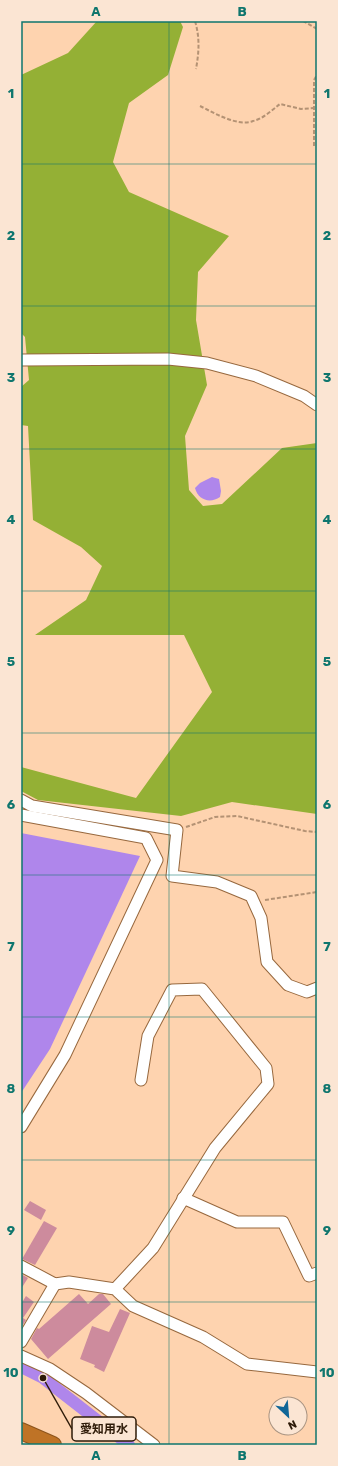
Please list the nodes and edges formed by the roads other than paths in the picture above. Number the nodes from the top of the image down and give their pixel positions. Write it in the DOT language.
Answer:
graph roads {
  1 [pos="21,360"];
  2 [pos="317,405"];
  3 [pos="21,800"];
  4 [pos="21,815"];
  5 [pos="317,988"];
  6 [pos="141,1080"];
  7 [pos="21,1127"];
  8 [pos="183,1198"];
  9 [pos="21,1266"];
  10 [pos="317,1273"];
  11 [pos="55,1284"];
  12 [pos="115,1289"];
  13 [pos="21,1342"];
  14 [pos="21,1356"];
  15 [pos="316,1373"];
  16 [pos="21,1431"];
  17 [pos="53,1445"];
  18 [pos="154,1445"];
  1 -- 2 [label="street"];
  3 -- 5 [label="street"];
  4 -- 7 [label="street"];
  6 -- 8 [label="street"];
  8 -- 10 [label="street"];
  8 -- 12 [label="street"];
  9 -- 11 [label="street"];
  11 -- 12 [label="street"];
  11 -- 13 [label="street"];
  12 -- 15 [label="street"];
  14 -- 18 [label="street"];
  16 -- 17 [label="highway"];
}
